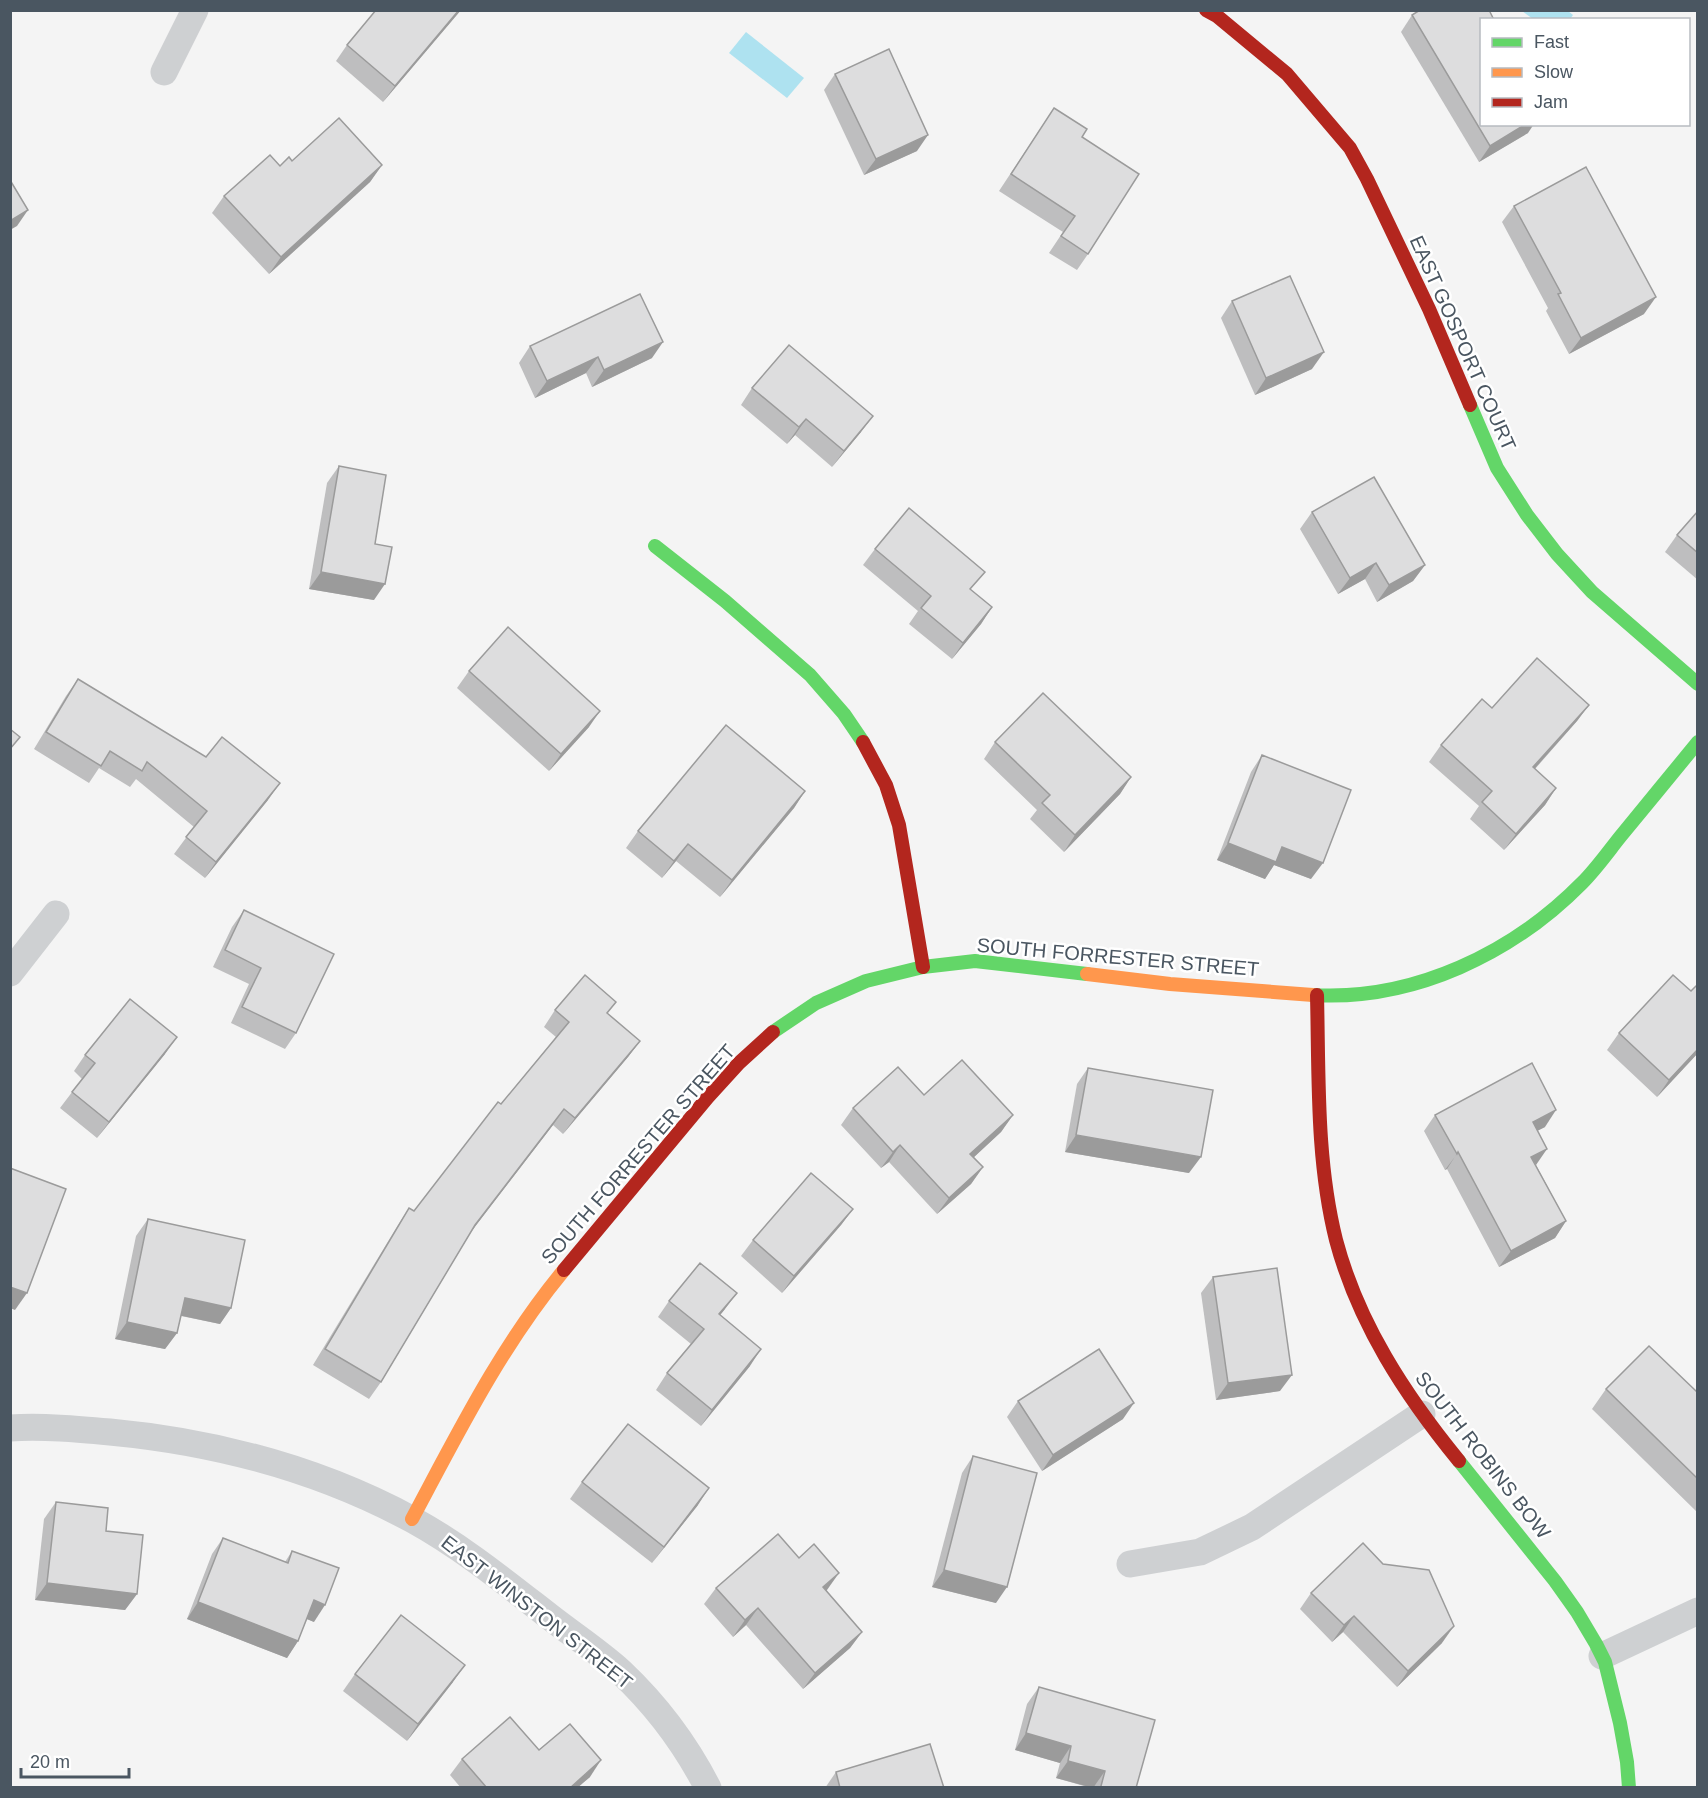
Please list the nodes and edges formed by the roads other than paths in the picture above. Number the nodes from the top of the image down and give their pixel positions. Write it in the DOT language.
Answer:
graph roads {
  1 [pos="195,10"];
  2 [pos="1206,10"];
  3 [pos="164,72"];
  4 [pos="655,546"];
  5 [pos="1698,684"];
  6 [pos="1698,742"];
  7 [pos="56,914"];
  8 [pos="923,967"];
  9 [pos="10,973"];
  10 [pos="1317,994"];
  11 [pos="1422,1414"];
  12 [pos="10,1428"];
  13 [pos="412,1519"];
  14 [pos="1130,1564"];
  15 [pos="1698,1611"];
  16 [pos="1602,1656"];
  17 [pos="708,1788"];
  18 [pos="1629,1788"];
  1 -- 3 [label="street"];
  2 -- 5 [label="street, EAST GOSPORT COURT"];
  4 -- 8 [label="street"];
  6 -- 10 [label="street, SOUTH FORRESTER STREET"];
  7 -- 9 [label="street"];
  8 -- 10 [label="street, SOUTH FORRESTER STREET"];
  8 -- 13 [label="street, SOUTH FORRESTER STREET"];
  10 -- 11 [label="street, SOUTH ROBINS BOW"];
  11 -- 14 [label="street"];
  11 -- 16 [label="street, SOUTH ROBINS BOW"];
  12 -- 13 [label="street, EAST WINSTON STREET"];
  13 -- 17 [label="street, EAST WINSTON STREET"];
  15 -- 16 [label="street"];
  16 -- 18 [label="street, SOUTH ROBINS BOW"];
}
